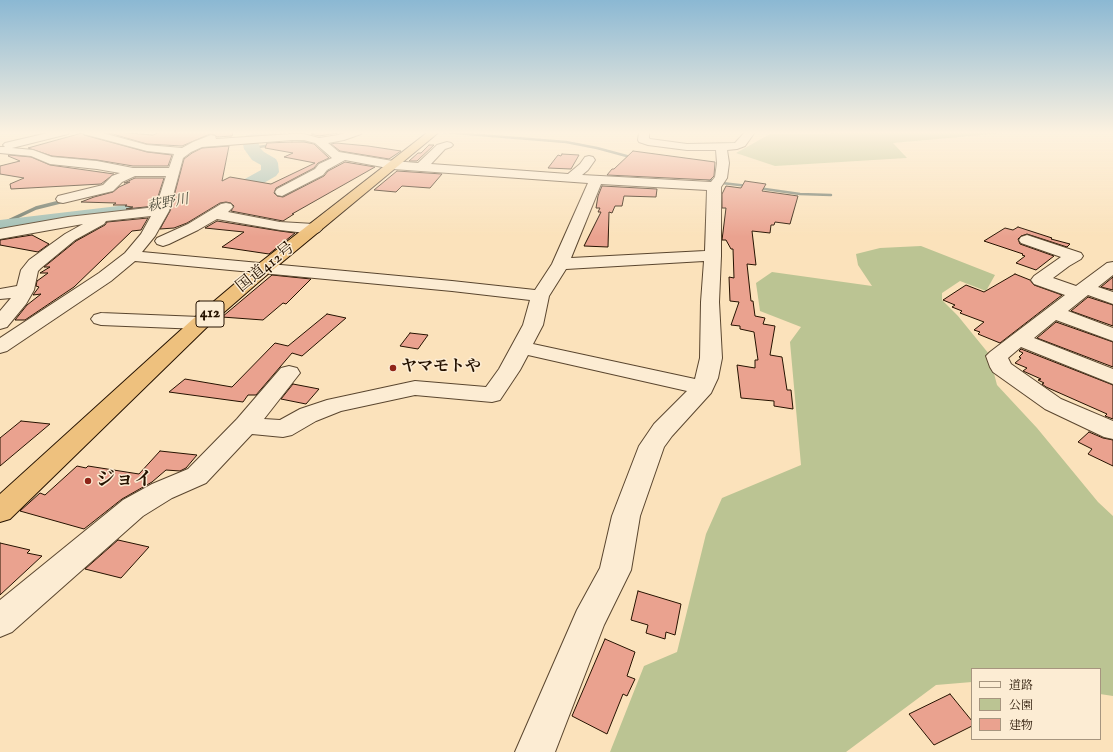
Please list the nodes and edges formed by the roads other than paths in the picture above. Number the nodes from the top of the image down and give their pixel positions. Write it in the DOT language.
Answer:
graph roads {
  1 [pos="111,167"];
  2 [pos="175,167"];
  3 [pos="323,167"];
  4 [pos="389,167"];
  5 [pos="422,167"];
  6 [pos="722,167"];
  7 [pos="592,170"];
  8 [pos="133,172"];
  9 [pos="174,172"];
  10 [pos="714,186"];
  11 [pos="282,192"];
  12 [pos="63,199"];
  13 [pos="234,203"];
  14 [pos="163,206"];
  15 [pos="214,214"];
  16 [pos="106,218"];
  17 [pos="314,229"];
  18 [pos="0,234"];
  19 [pos="1027,240"];
  20 [pos="163,241"];
  21 [pos="131,256"];
  22 [pos="712,256"];
  23 [pos="560,264"];
  24 [pos="1113,268"];
  25 [pos="263,270"];
  26 [pos="25,290"];
  27 [pos="1081,291"];
  28 [pos="0,294"];
  29 [pos="540,296"];
  30 [pos="1113,298"];
  31 [pos="1053,312"];
  32 [pos="101,319"];
  33 [pos="0,323"];
  34 [pos="200,323"];
  35 [pos="1113,335"];
  36 [pos="1019,339"];
  37 [pos="0,347"];
  38 [pos="521,347"];
  39 [pos="289,373"];
  40 [pos="1113,378"];
  41 [pos="703,388"];
  42 [pos="246,425"];
  43 [pos="1113,431"];
  44 [pos="0,511"];
  45 [pos="0,622"];
  46 [pos="535,752"];
  1 -- 8 [label="street"];
  2 -- 9 [label="street"];
  3 -- 11 [label="street"];
  4 -- 17 [label="highway, 国道412号 / 412"];
  5 -- 7 [label="street"];
  6 -- 10 [label="street"];
  7 -- 10 [label="street"];
  7 -- 23 [label="street"];
  8 -- 9 [label="street"];
  8 -- 12 [label="street"];
  9 -- 14 [label="street"];
  10 -- 22 [label="street"];
  13 -- 15 [label="street"];
  14 -- 16 [label="street"];
  14 -- 21 [label="street"];
  15 -- 17 [label="street"];
  15 -- 20 [label="street"];
  16 -- 18 [label="street"];
  16 -- 26 [label="street"];
  17 -- 25 [label="highway, 国道412号 / 412"];
  19 -- 27 [label="street"];
  21 -- 25 [label="street"];
  21 -- 37 [label="street"];
  22 -- 23 [label="street"];
  22 -- 41 [label="street"];
  23 -- 29 [label="street"];
  24 -- 27 [label="street"];
  25 -- 29 [label="street"];
  25 -- 34 [label="highway, 国道412号 / 412"];
  26 -- 28 [label="street"];
  26 -- 33 [label="street"];
  27 -- 30 [label="street"];
  27 -- 31 [label="street"];
  29 -- 38 [label="street"];
  31 -- 35 [label="street"];
  31 -- 36 [label="street"];
  32 -- 34 [label="street"];
  34 -- 44 [label="highway, 国道412号 / 412"];
  36 -- 40 [label="street"];
  36 -- 43 [label="street"];
  38 -- 41 [label="street"];
  38 -- 42 [label="street"];
  39 -- 42 [label="street"];
  41 -- 46 [label="street"];
  42 -- 45 [label="street"];
}
